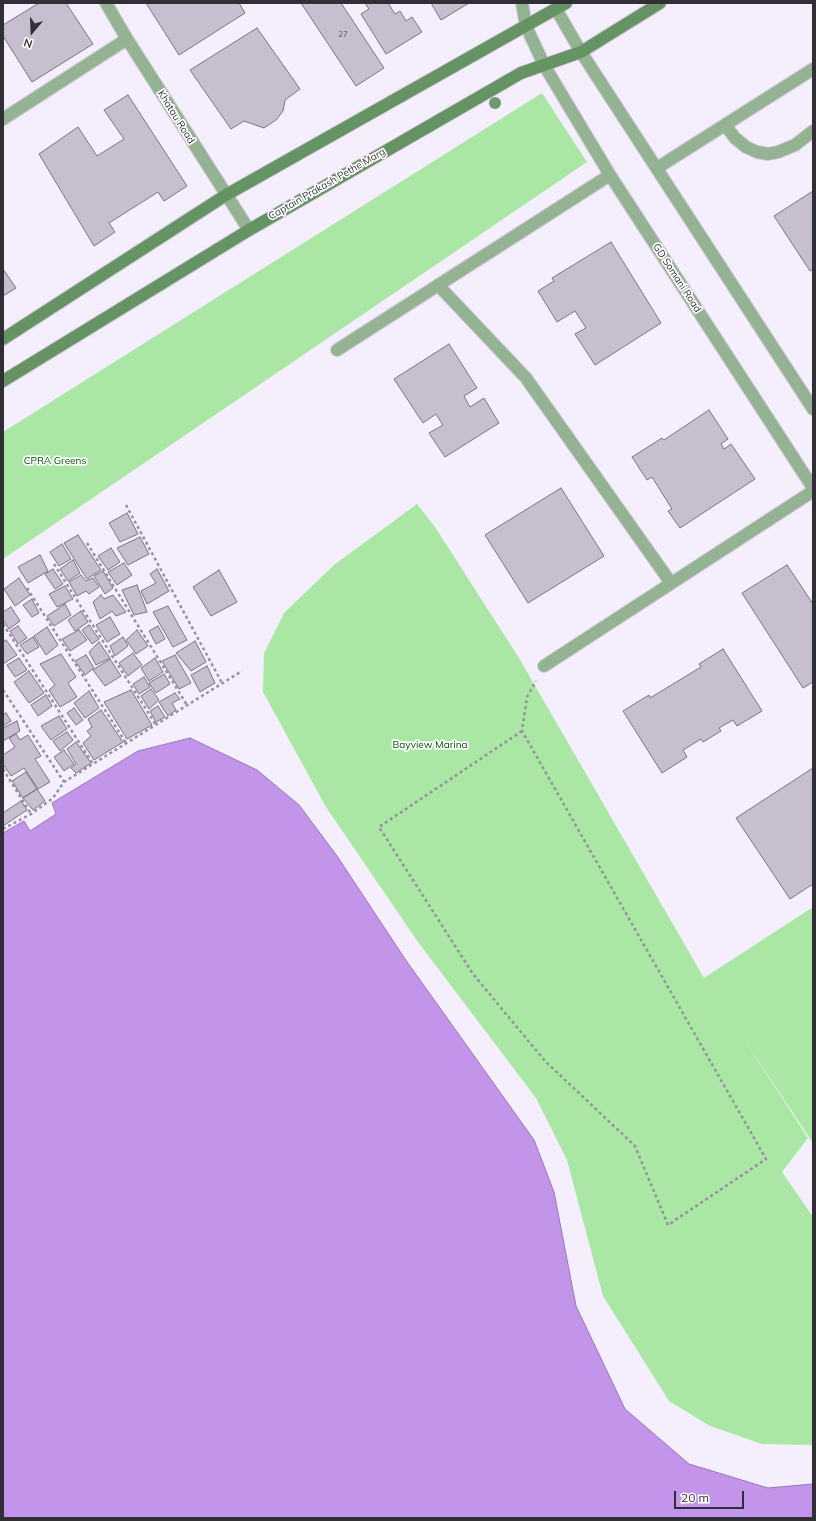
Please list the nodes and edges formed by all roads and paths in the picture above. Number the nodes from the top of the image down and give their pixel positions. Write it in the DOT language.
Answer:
graph roads {
  1 [pos="106,3"];
  2 [pos="522,3"];
  3 [pos="660,3"];
  4 [pos="561,6"];
  5 [pos="526,26"];
  6 [pos="127,39"];
  7 [pos="581,52"];
  8 [pos="544,65"];
  9 [pos="813,69"];
  10 [pos="3,119"];
  11 [pos="725,125"];
  12 [pos="813,131"];
  13 [pos="657,168"];
  14 [pos="610,175"];
  15 [pos="226,195"];
  16 [pos="249,230"];
  17 [pos="438,285"];
  18 [pos="3,339"];
  19 [pos="337,350"];
  20 [pos="3,381"];
  21 [pos="813,409"];
  22 [pos="813,490"];
  23 [pos="126,505"];
  24 [pos="87,544"];
  25 [pos="54,564"];
  26 [pos="671,583"];
  27 [pos="27,588"];
  28 [pos="3,624"];
  29 [pos="544,666"];
  30 [pos="242,671"];
  31 [pos="222,683"];
  32 [pos="3,690"];
  33 [pos="187,705"];
  34 [pos="156,725"];
  35 [pos="522,731"];
  36 [pos="126,743"];
  37 [pos="93,764"];
  38 [pos="3,769"];
  39 [pos="64,782"];
  40 [pos="31,814"];
  41 [pos="3,829"];
  1 -- 6 [label="street, Khatau Road"];
  2 -- 5 [label="street, GD Somani Road"];
  3 -- 7 [label="main road, Captain Prakash Pethe Marg"];
  4 -- 5 [label="main road"];
  4 -- 7 [label="street"];
  5 -- 8 [label="street, GD Somani Road"];
  5 -- 15 [label="main road"];
  6 -- 10 [label="street"];
  6 -- 15 [label="street, Khatau Road"];
  7 -- 8 [label="main road, Captain Prakash Pethe Marg"];
  7 -- 13 [label="street"];
  8 -- 14 [label="street, GD Somani Road"];
  8 -- 16 [label="main road, Captain Prakash Pethe Marg"];
  9 -- 11 [label="street"];
  11 -- 12 [label="street"];
  11 -- 13 [label="street"];
  13 -- 21 [label="street"];
  14 -- 17 [label="street"];
  14 -- 22 [label="street, GD Somani Road"];
  15 -- 16 [label="street, Khatau Road"];
  15 -- 18 [label="main road"];
  16 -- 20 [label="main road, Captain Prakash Pethe Marg"];
  17 -- 19 [label="street"];
  17 -- 26 [label="street"];
  22 -- 26 [label="street"];
  23 -- 31 [label="path"];
  24 -- 33 [label="path"];
  25 -- 34 [label="path"];
  26 -- 29 [label="street"];
  27 -- 36 [label="path"];
  28 -- 37 [label="path"];
  29 -- 35 [label="path"];
  30 -- 31 [label="path"];
  31 -- 33 [label="path"];
  32 -- 39 [label="path"];
  33 -- 34 [label="path"];
  34 -- 36 [label="path"];
  35 -- 35 [label="path"];
  36 -- 37 [label="path"];
  37 -- 39 [label="path"];
  38 -- 40 [label="path"];
  39 -- 40 [label="path"];
  40 -- 41 [label="path"];
}
